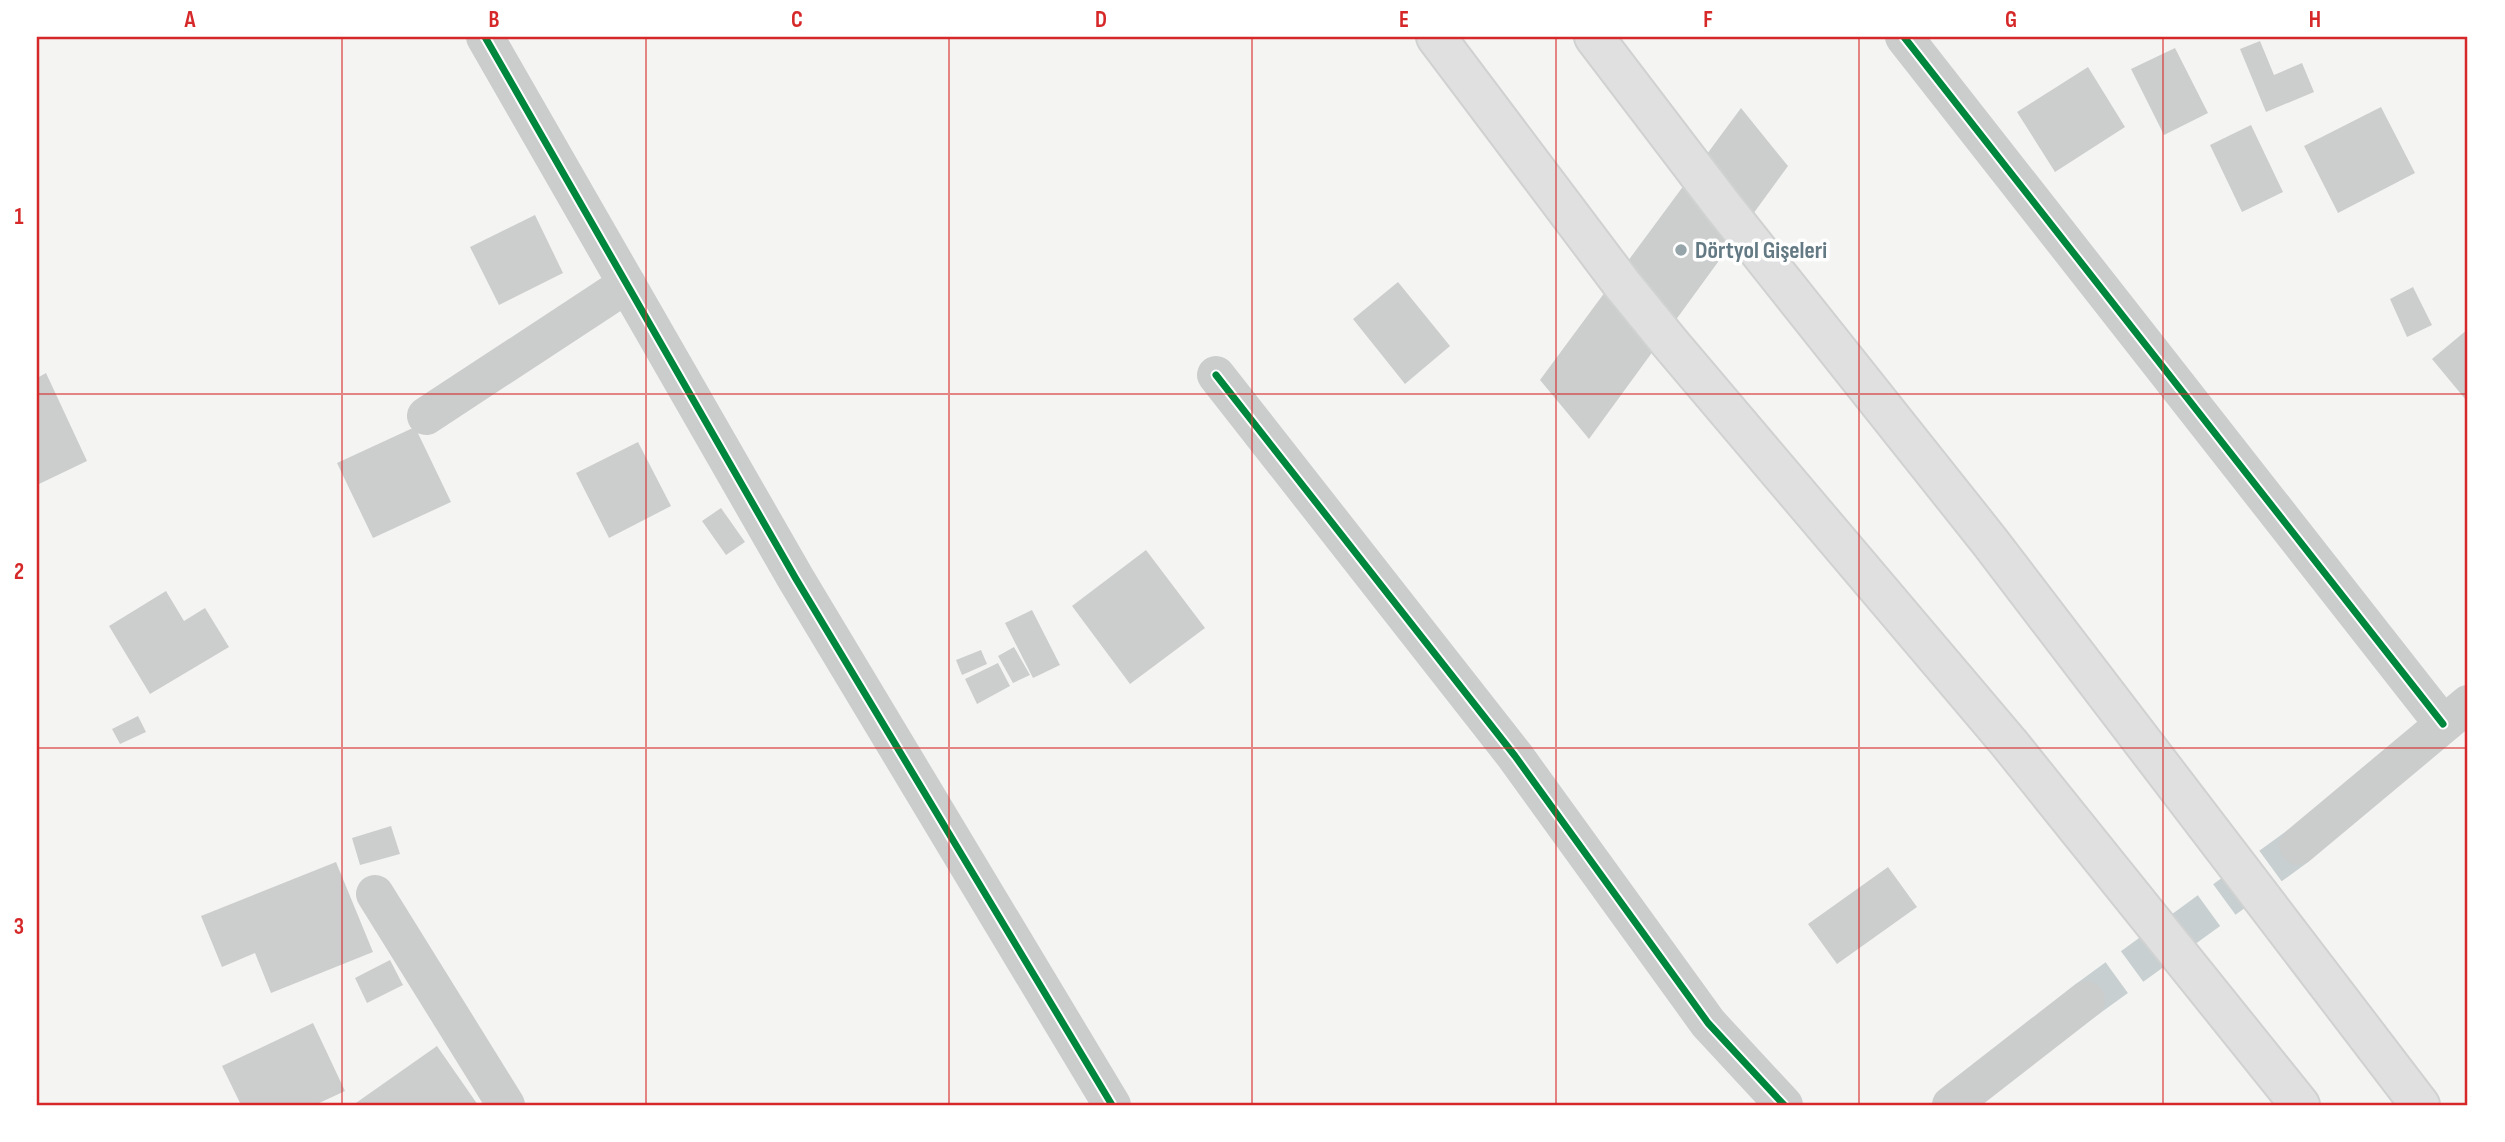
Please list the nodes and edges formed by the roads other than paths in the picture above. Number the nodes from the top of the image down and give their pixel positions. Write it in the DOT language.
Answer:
graph roads {
  1 [pos="485,37"];
  2 [pos="1436,37"];
  3 [pos="1594,37"];
  4 [pos="1904,37"];
  5 [pos="627,284"];
  6 [pos="1216,375"];
  7 [pos="426,416"];
  8 [pos="2455,714"];
  9 [pos="2298,846"];
  10 [pos="375,894"];
  11 [pos="2086,1000"];
  12 [pos="2415,1097"];
  13 [pos="506,1105"];
  14 [pos="1112,1105"];
  15 [pos="1784,1105"];
  16 [pos="1951,1105"];
  17 [pos="2300,1105"];
  1 -- 5 [label="street"];
  2 -- 17 [label="highway"];
  3 -- 12 [label="highway"];
  4 -- 8 [label="street"];
  5 -- 7 [label="street"];
  5 -- 14 [label="street"];
  6 -- 15 [label="street"];
  8 -- 9 [label="street"];
  10 -- 13 [label="street"];
  11 -- 16 [label="street"];
}
